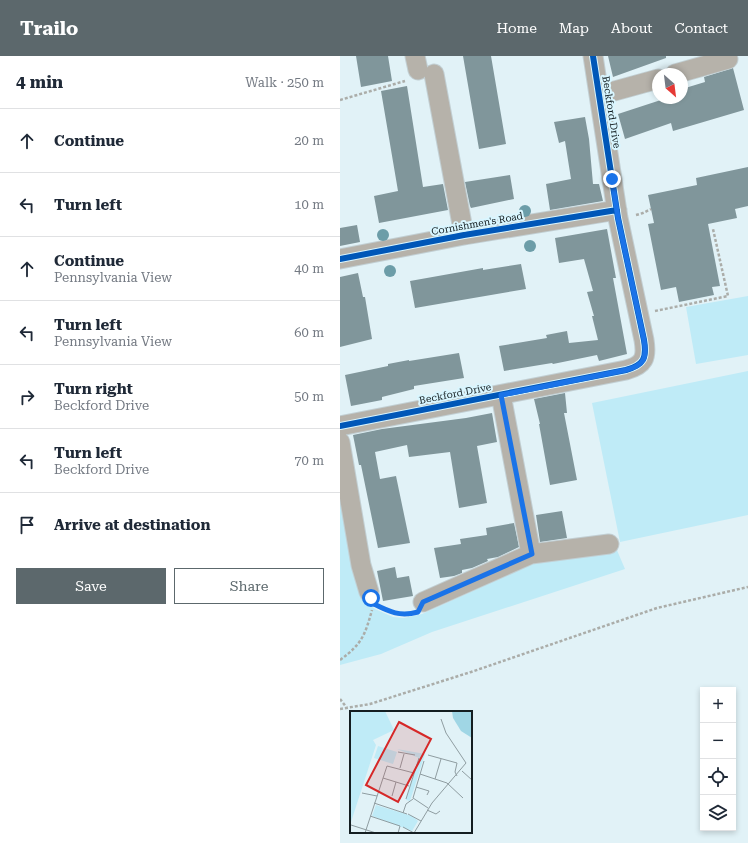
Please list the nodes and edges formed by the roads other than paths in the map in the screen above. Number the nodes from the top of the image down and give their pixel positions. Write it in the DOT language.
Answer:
graph roads {
  1 [pos="593,56"];
  2 [pos="728,59"];
  3 [pos="423,67"];
  4 [pos="688,70"];
  5 [pos="652,81"];
  6 [pos="600,95"];
  7 [pos="617,210"];
  8 [pos="464,235"];
  9 [pos="340,259"];
  10 [pos="501,395"];
  11 [pos="340,426"];
  12 [pos="340,442"];
  13 [pos="609,544"];
  14 [pos="532,554"];
  15 [pos="369,592"];
  16 [pos="423,602"];
  1 -- 6 [label="street, Beckford Drive"];
  2 -- 4 [label="street"];
  3 -- 8 [label="street, Cornishmen's Road"];
  5 -- 6 [label="street, Beckford Drive"];
  6 -- 7 [label="street, Beckford Drive"];
  7 -- 8 [label="street, Cornishmen's Road"];
  7 -- 10 [label="street, Beckford Drive"];
  8 -- 9 [label="street, Cornishmen's Road"];
  10 -- 11 [label="street, Beckford Drive"];
  10 -- 14 [label="street"];
  12 -- 15 [label="street"];
  13 -- 14 [label="street"];
  14 -- 16 [label="street"];
}
